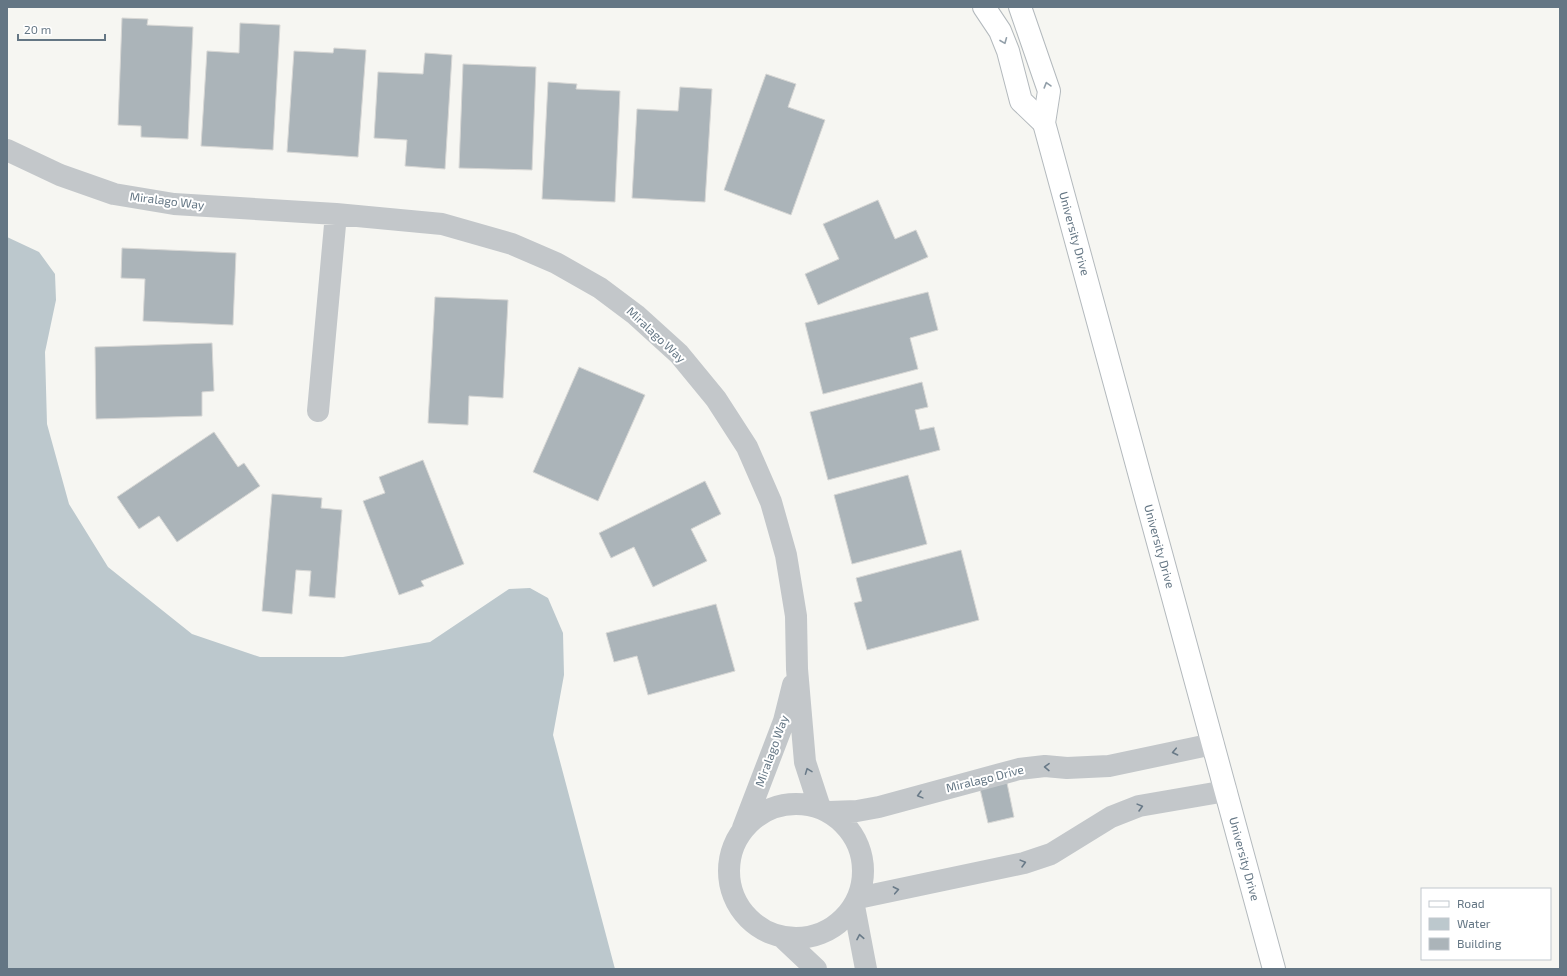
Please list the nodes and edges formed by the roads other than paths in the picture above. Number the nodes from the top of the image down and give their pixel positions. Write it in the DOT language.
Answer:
graph roads {
  1 [pos="984,7"];
  2 [pos="1020,7"];
  3 [pos="1044,123"];
  4 [pos="7,150"];
  5 [pos="336,214"];
  6 [pos="318,411"];
  7 [pos="797,668"];
  8 [pos="1213,744"];
  9 [pos="1226,791"];
  10 [pos="824,810"];
  11 [pos="741,832"];
  12 [pos="856,902"];
  13 [pos="782,937"];
  14 [pos="816,969"];
  15 [pos="866,969"];
  16 [pos="1274,969"];
  1 -- 3 [label="main road, one-way"];
  3 -- 2 [label="main road, University Drive, one-way"];
  3 -- 8 [label="main road, University Drive"];
  4 -- 5 [label="street, Miralago Way"];
  5 -- 6 [label="street"];
  5 -- 7 [label="street, Miralago Way"];
  10 -- 7 [label="street, Miralago Way, one-way"];
  7 -- 11 [label="street, Miralago Way"];
  8 -- 9 [label="main road, University Drive"];
  8 -- 10 [label="street, Miralago Drive, one-way"];
  12 -- 9 [label="street, one-way"];
  9 -- 16 [label="main road, University Drive"];
  10 -- 11 [label="street"];
  10 -- 12 [label="street"];
  11 -- 13 [label="street"];
  12 -- 13 [label="street"];
  15 -- 12 [label="street, one-way"];
  13 -- 14 [label="street"];
}
